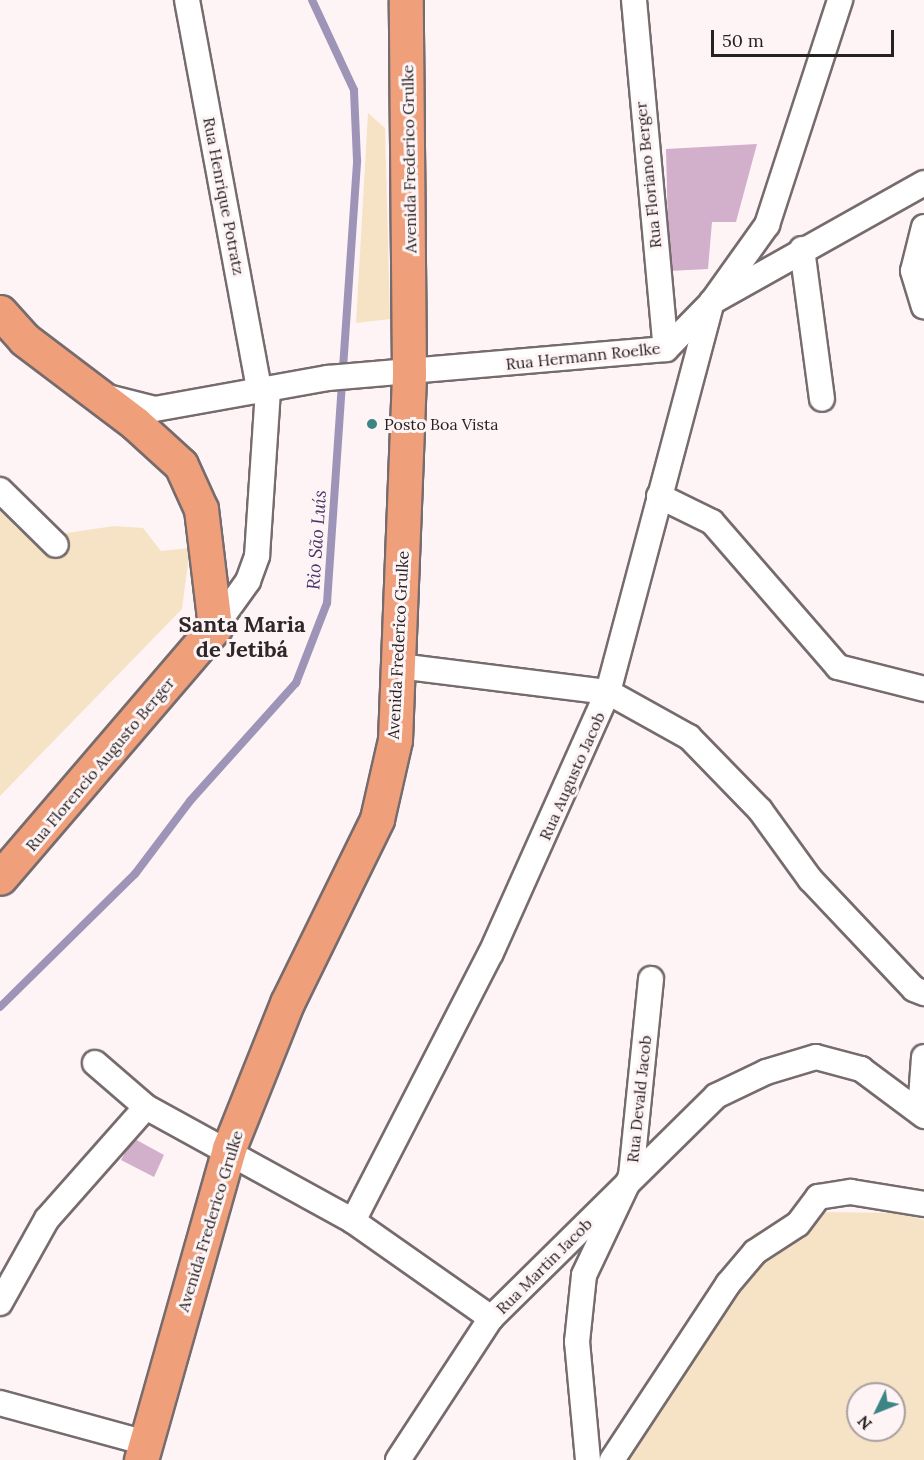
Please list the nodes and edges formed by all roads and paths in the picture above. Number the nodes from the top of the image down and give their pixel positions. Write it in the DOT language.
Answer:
graph roads {
  1 [pos="187,0"];
  2 [pos="406,0"];
  3 [pos="634,0"];
  4 [pos="840,0"];
  5 [pos="924,183"];
  6 [pos="924,227"];
  7 [pos="802,249"];
  8 [pos="712,302"];
  9 [pos="924,306"];
  10 [pos="0,312"];
  11 [pos="666,349"];
  12 [pos="409,374"];
  13 [pos="264,391"];
  14 [pos="93,393"];
  15 [pos="822,399"];
  16 [pos="0,490"];
  17 [pos="659,496"];
  18 [pos="56,545"];
  19 [pos="215,627"];
  20 [pos="399,666"];
  21 [pos="924,689"];
  22 [pos="608,692"];
  23 [pos="0,878"];
  24 [pos="651,979"];
  25 [pos="924,993"];
  26 [pos="924,1057"];
  27 [pos="95,1063"];
  28 [pos="146,1107"];
  29 [pos="922,1114"];
  30 [pos="229,1148"];
  31 [pos="631,1176"];
  32 [pos="924,1204"];
  33 [pos="353,1221"];
  34 [pos="0,1303"];
  35 [pos="491,1318"];
  36 [pos="0,1403"];
  37 [pos="144,1451"];
  38 [pos="398,1460"];
  39 [pos="588,1460"];
  40 [pos="612,1460"];
  1 -- 13 [label="street, Rua Henrique Potratz"];
  2 -- 12 [label="main road, Avenida Frederico Grulke"];
  3 -- 11 [label="street, Rua Floriano Berger"];
  4 -- 8 [label="street"];
  5 -- 7 [label="street, Rua Hermann Roelke"];
  6 -- 9 [label="street"];
  7 -- 8 [label="street, Rua Hermann Roelke"];
  7 -- 15 [label="street"];
  8 -- 11 [label="street, Rua Hermann Roelke"];
  8 -- 17 [label="street, Rua Augusto Jacob"];
  10 -- 14 [label="main road"];
  11 -- 12 [label="street, Rua Hermann Roelke"];
  12 -- 13 [label="street, Rua Hermann Roelke"];
  12 -- 20 [label="main road, Avenida Frederico Grulke"];
  13 -- 14 [label="street, Rua Hermann Roelke"];
  13 -- 19 [label="street, Rua Henrique Potratz"];
  14 -- 19 [label="main road"];
  16 -- 18 [label="street"];
  17 -- 21 [label="street"];
  17 -- 22 [label="street, Rua Augusto Jacob"];
  19 -- 23 [label="main road, Rua Florencio Augusto Berger"];
  20 -- 22 [label="street"];
  20 -- 30 [label="main road, Avenida Frederico Grulke"];
  22 -- 25 [label="street"];
  22 -- 33 [label="street, Rua Augusto Jacob"];
  24 -- 31 [label="street, Rua Devald Jacob"];
  26 -- 29 [label="street"];
  27 -- 28 [label="street, Rua Martin Jacob"];
  28 -- 30 [label="street, Rua Martin Jacob"];
  28 -- 34 [label="street"];
  29 -- 31 [label="street, Rua Martin Jacob"];
  30 -- 33 [label="street, Rua Martin Jacob"];
  30 -- 37 [label="main road, Avenida Frederico Grulke"];
  31 -- 35 [label="street, Rua Martin Jacob"];
  31 -- 39 [label="street, Rua Devald Jacob"];
  32 -- 40 [label="street"];
  33 -- 35 [label="street, Rua Martin Jacob"];
  35 -- 38 [label="street"];
  36 -- 37 [label="street"];
}
